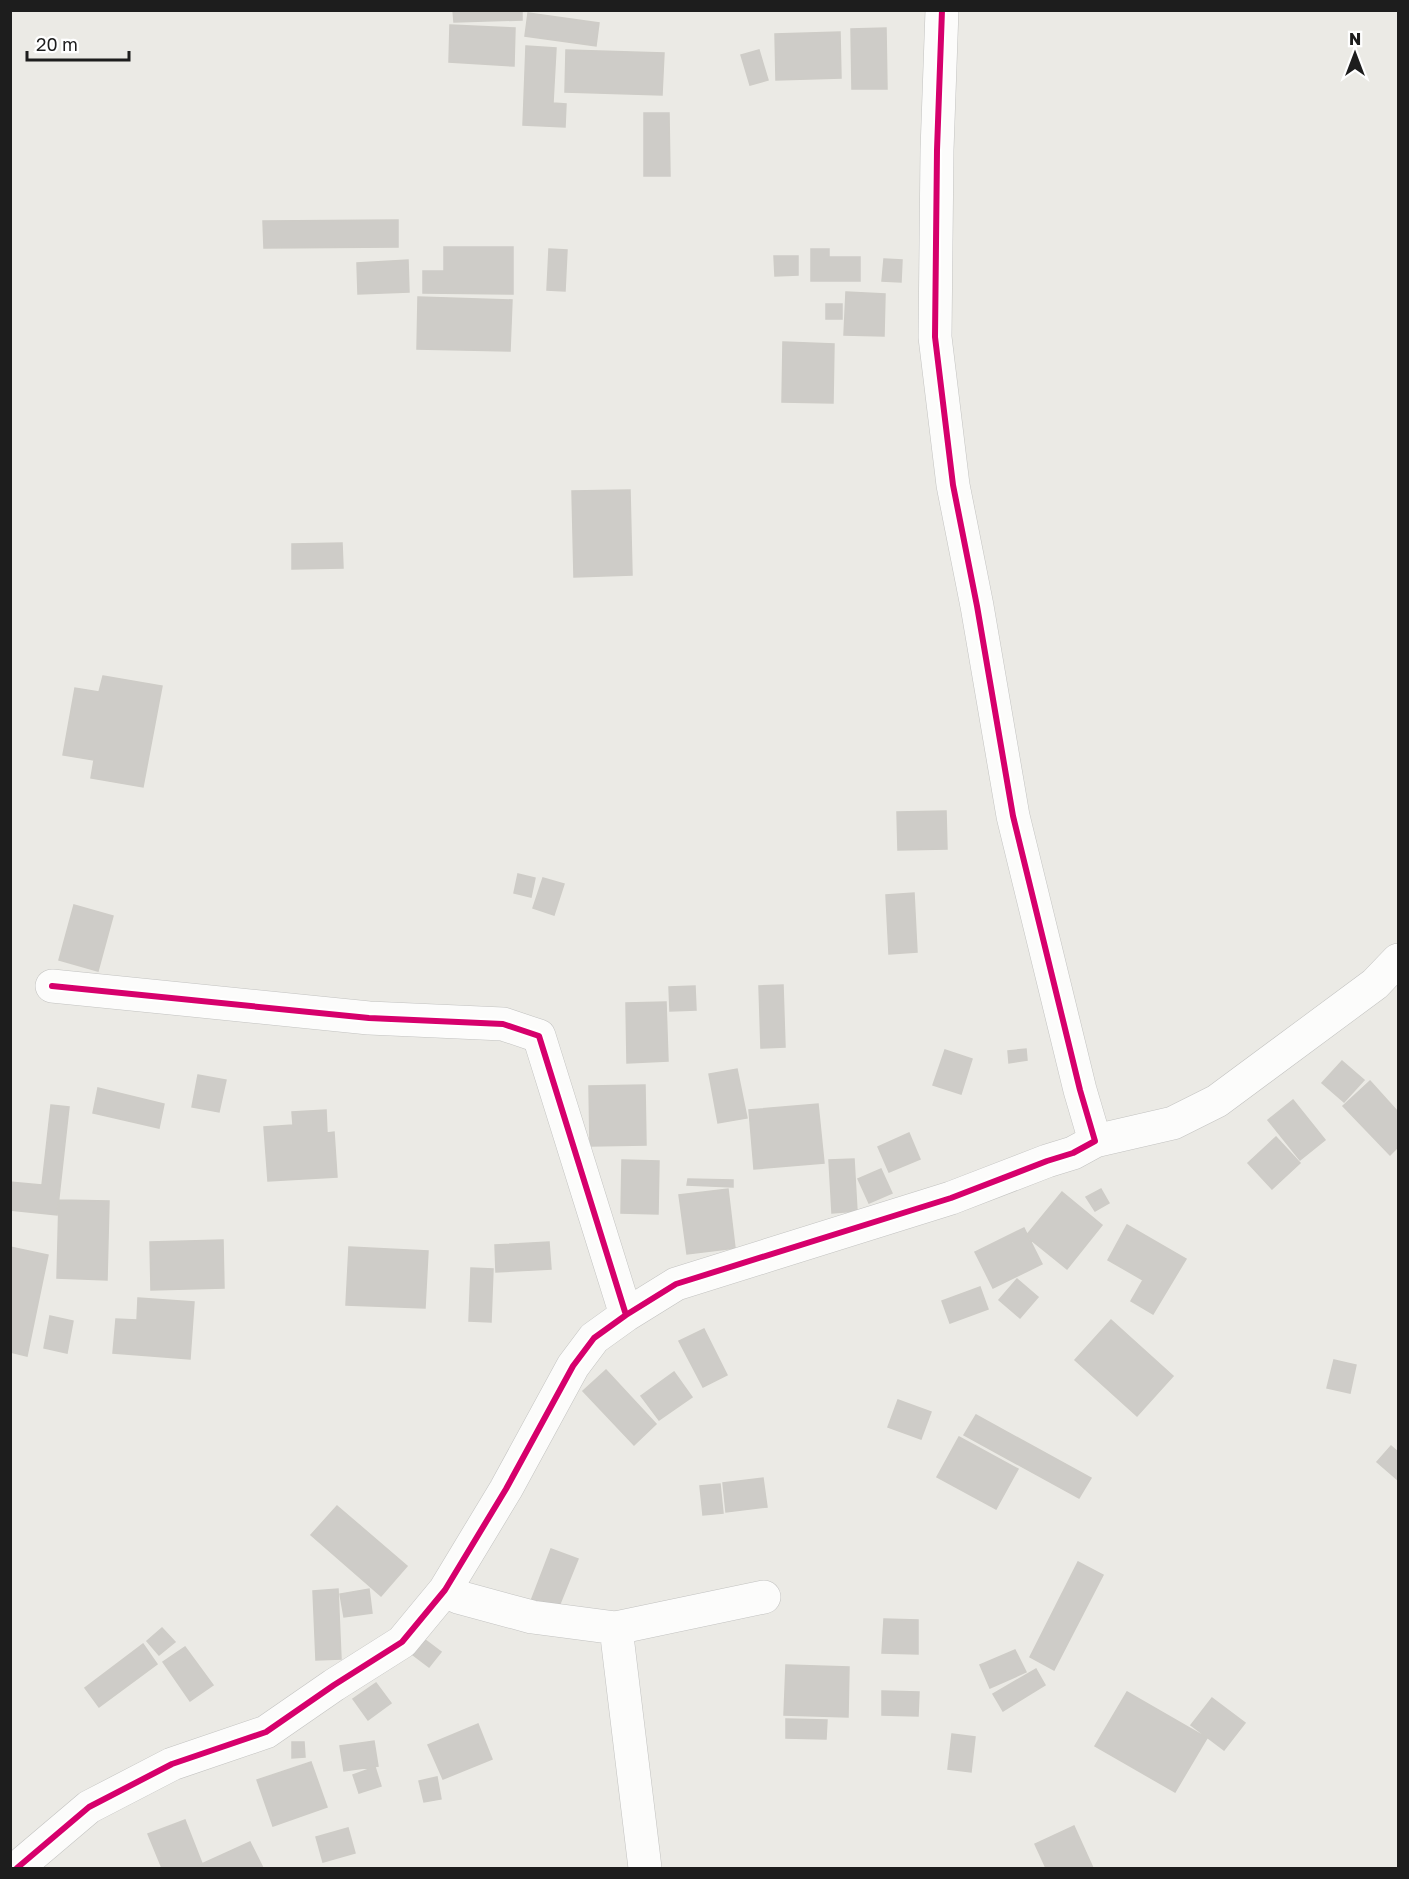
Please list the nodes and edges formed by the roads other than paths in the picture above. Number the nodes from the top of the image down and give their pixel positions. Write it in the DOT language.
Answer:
graph roads {
  1 [pos="942,10"];
  2 [pos="1398,960"];
  3 [pos="52,986"];
  4 [pos="1095,1141"];
  5 [pos="626,1315"];
  6 [pos="445,1590"];
  7 [pos="764,1597"];
  8 [pos="616,1628"];
  9 [pos="17,1869"];
  10 [pos="645,1869"];
  1 -- 4 [label="street"];
  2 -- 4 [label="street"];
  3 -- 5 [label="street"];
  4 -- 5 [label="street"];
  5 -- 6 [label="street"];
  6 -- 8 [label="street"];
  6 -- 9 [label="street"];
  7 -- 8 [label="street"];
  8 -- 10 [label="street"];
}
